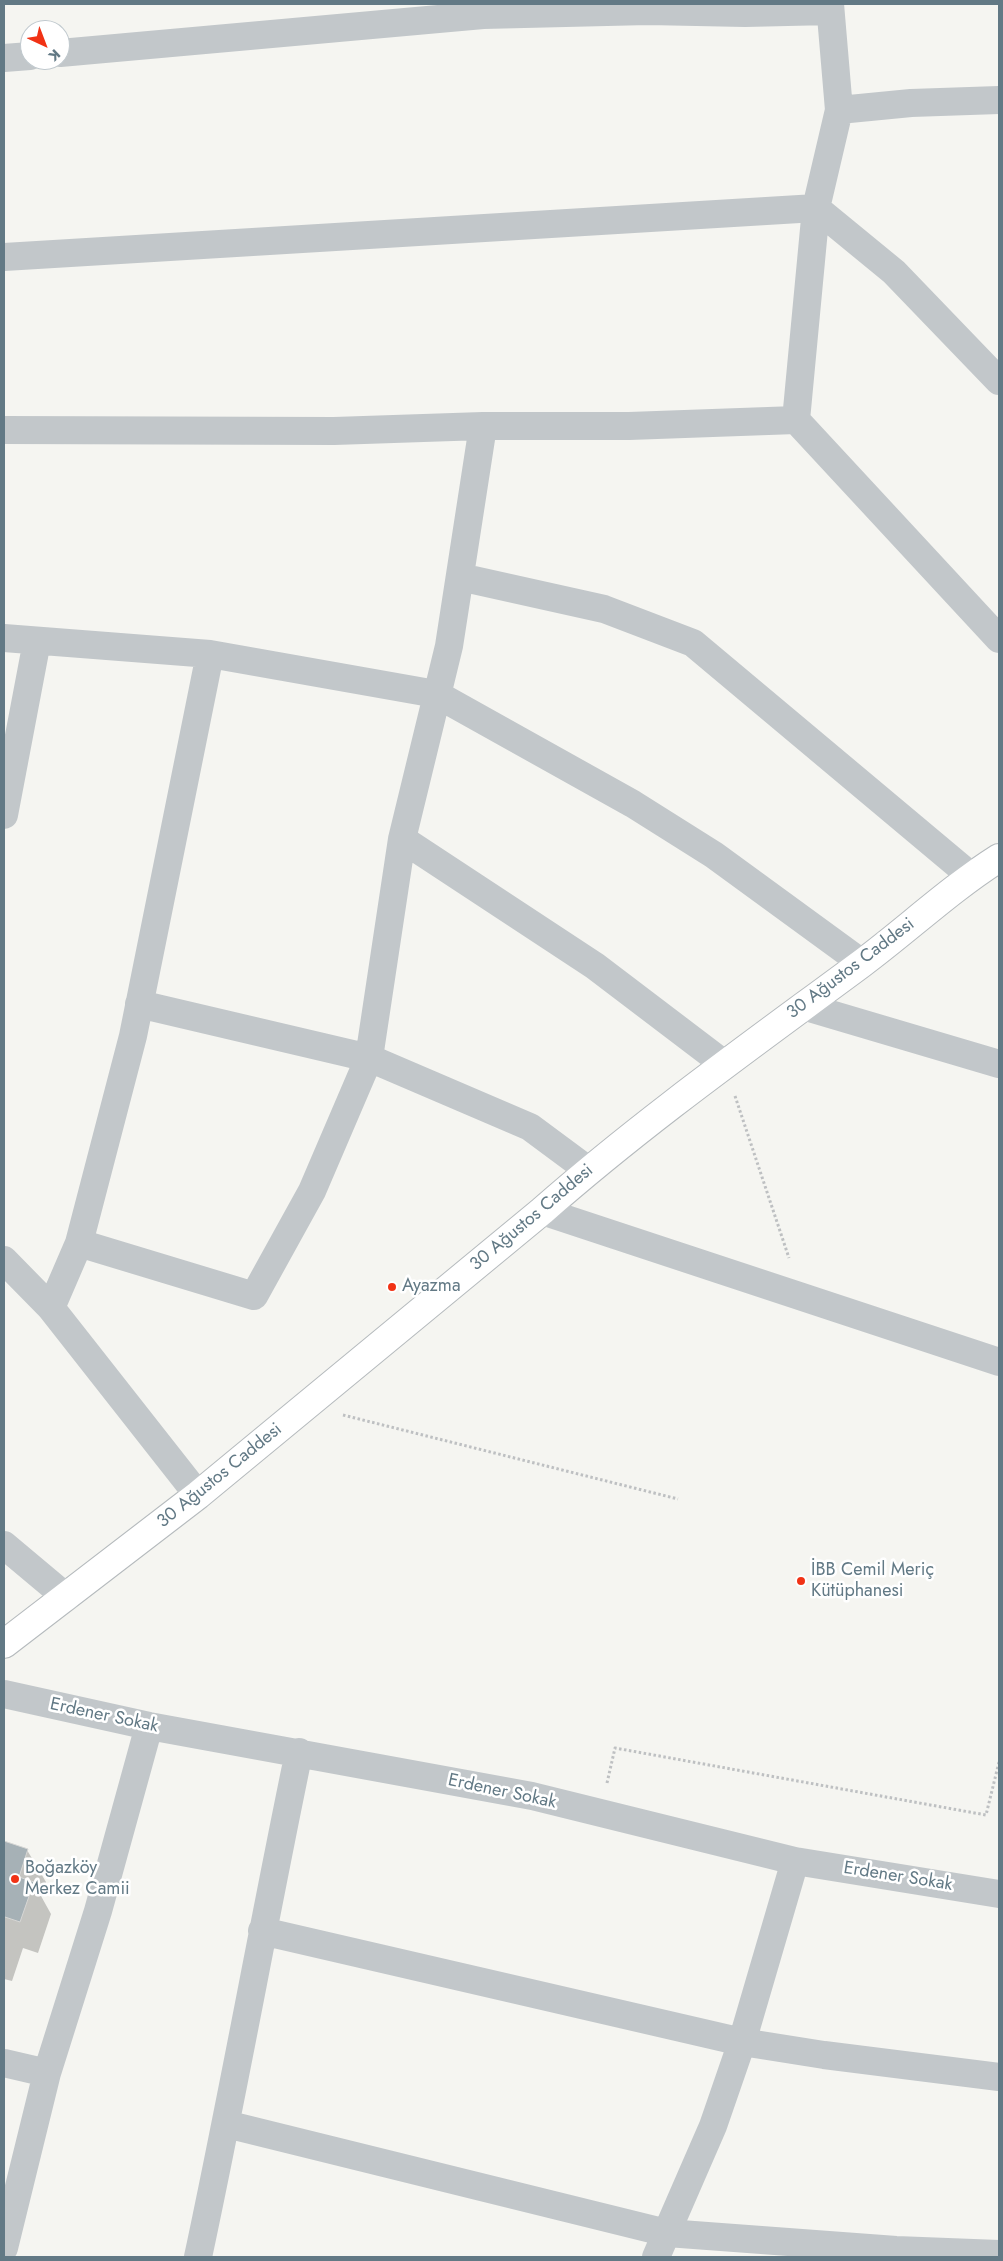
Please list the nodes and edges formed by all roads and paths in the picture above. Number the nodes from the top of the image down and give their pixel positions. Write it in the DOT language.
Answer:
graph roads {
  1 [pos="830,7"];
  2 [pos="482,10"];
  3 [pos="70,52"];
  4 [pos="20,57"];
  5 [pos="4,58"];
  6 [pos="999,101"];
  7 [pos="839,110"];
  8 [pos="816,208"];
  9 [pos="4,257"];
  10 [pos="999,381"];
  11 [pos="796,420"];
  12 [pos="483,426"];
  13 [pos="4,430"];
  14 [pos="460,577"];
  15 [pos="4,638"];
  16 [pos="999,639"];
  17 [pos="37,641"];
  18 [pos="210,654"];
  19 [pos="436,694"];
  20 [pos="4,815"];
  21 [pos="402,839"];
  22 [pos="999,858"];
  23 [pos="971,876"];
  24 [pos="862,963"];
  25 [pos="139,1004"];
  26 [pos="802,1006"];
  27 [pos="369,1058"];
  28 [pos="724,1064"];
  29 [pos="999,1064"];
  30 [pos="588,1170"];
  31 [pos="542,1211"];
  32 [pos="79,1243"];
  33 [pos="4,1260"];
  34 [pos="802,1296"];
  35 [pos="51,1308"];
  36 [pos="999,1362"];
  37 [pos="306,1406"];
  38 [pos="198,1495"];
  39 [pos="678,1499"];
  40 [pos="4,1545"];
  41 [pos="66,1597"];
  42 [pos="4,1644"];
  43 [pos="4,1694"];
  44 [pos="149,1726"];
  45 [pos="299,1752"];
  46 [pos="999,1762"];
  47 [pos="600,1813"];
  48 [pos="795,1861"];
  49 [pos="999,1894"];
  50 [pos="262,1930"];
  51 [pos="742,2042"];
  52 [pos="4,2063"];
  53 [pos="47,2073"];
  54 [pos="999,2077"];
  55 [pos="226,2124"];
  56 [pos="667,2233"];
  57 [pos="4,2248"];
  58 [pos="896,2254"];
  59 [pos="999,2254"];
  60 [pos="198,2257"];
  61 [pos="656,2257"];
  1 -- 2 [label="street"];
  1 -- 7 [label="street"];
  2 -- 3 [label="street"];
  4 -- 5 [label="street"];
  6 -- 7 [label="street"];
  7 -- 8 [label="street"];
  8 -- 9 [label="street"];
  8 -- 10 [label="street"];
  8 -- 11 [label="street"];
  11 -- 12 [label="street"];
  11 -- 16 [label="street"];
  12 -- 13 [label="street"];
  12 -- 14 [label="street"];
  14 -- 19 [label="street"];
  14 -- 23 [label="street"];
  15 -- 17 [label="street"];
  17 -- 18 [label="street"];
  17 -- 20 [label="street"];
  18 -- 19 [label="street"];
  18 -- 25 [label="street"];
  19 -- 21 [label="street"];
  19 -- 24 [label="street"];
  21 -- 27 [label="street"];
  21 -- 28 [label="street"];
  22 -- 23 [label="main road, 30 Ağustos Caddesi"];
  23 -- 24 [label="main road, 30 Ağustos Caddesi"];
  24 -- 26 [label="main road, 30 Ağustos Caddesi"];
  25 -- 27 [label="street"];
  25 -- 32 [label="street"];
  26 -- 28 [label="main road, 30 Ağustos Caddesi"];
  26 -- 29 [label="street"];
  27 -- 30 [label="street"];
  27 -- 32 [label="street"];
  28 -- 30 [label="main road, 30 Ağustos Caddesi"];
  28 -- 34 [label="path"];
  30 -- 31 [label="main road, 30 Ağustos Caddesi"];
  31 -- 34 [label="street"];
  31 -- 37 [label="main road, 30 Ağustos Caddesi"];
  32 -- 35 [label="street"];
  33 -- 35 [label="street"];
  34 -- 36 [label="street"];
  35 -- 38 [label="street"];
  37 -- 38 [label="main road, 30 Ağustos Caddesi"];
  37 -- 39 [label="path"];
  38 -- 41 [label="main road, 30 Ağustos Caddesi"];
  40 -- 41 [label="street"];
  41 -- 42 [label="main road, 30 Ağustos Caddesi"];
  43 -- 44 [label="street, Erdener Sokak"];
  44 -- 45 [label="street, Erdener Sokak"];
  44 -- 53 [label="street"];
  45 -- 47 [label="street, Erdener Sokak"];
  45 -- 50 [label="street"];
  46 -- 47 [label="path"];
  47 -- 48 [label="street, Erdener Sokak"];
  48 -- 49 [label="street, Erdener Sokak"];
  48 -- 51 [label="street"];
  50 -- 51 [label="street"];
  50 -- 55 [label="street"];
  51 -- 54 [label="street"];
  51 -- 56 [label="street"];
  52 -- 53 [label="street"];
  53 -- 57 [label="street"];
  55 -- 56 [label="street"];
  55 -- 60 [label="street"];
  56 -- 58 [label="street"];
  56 -- 61 [label="street"];
  58 -- 59 [label="street"];
}
